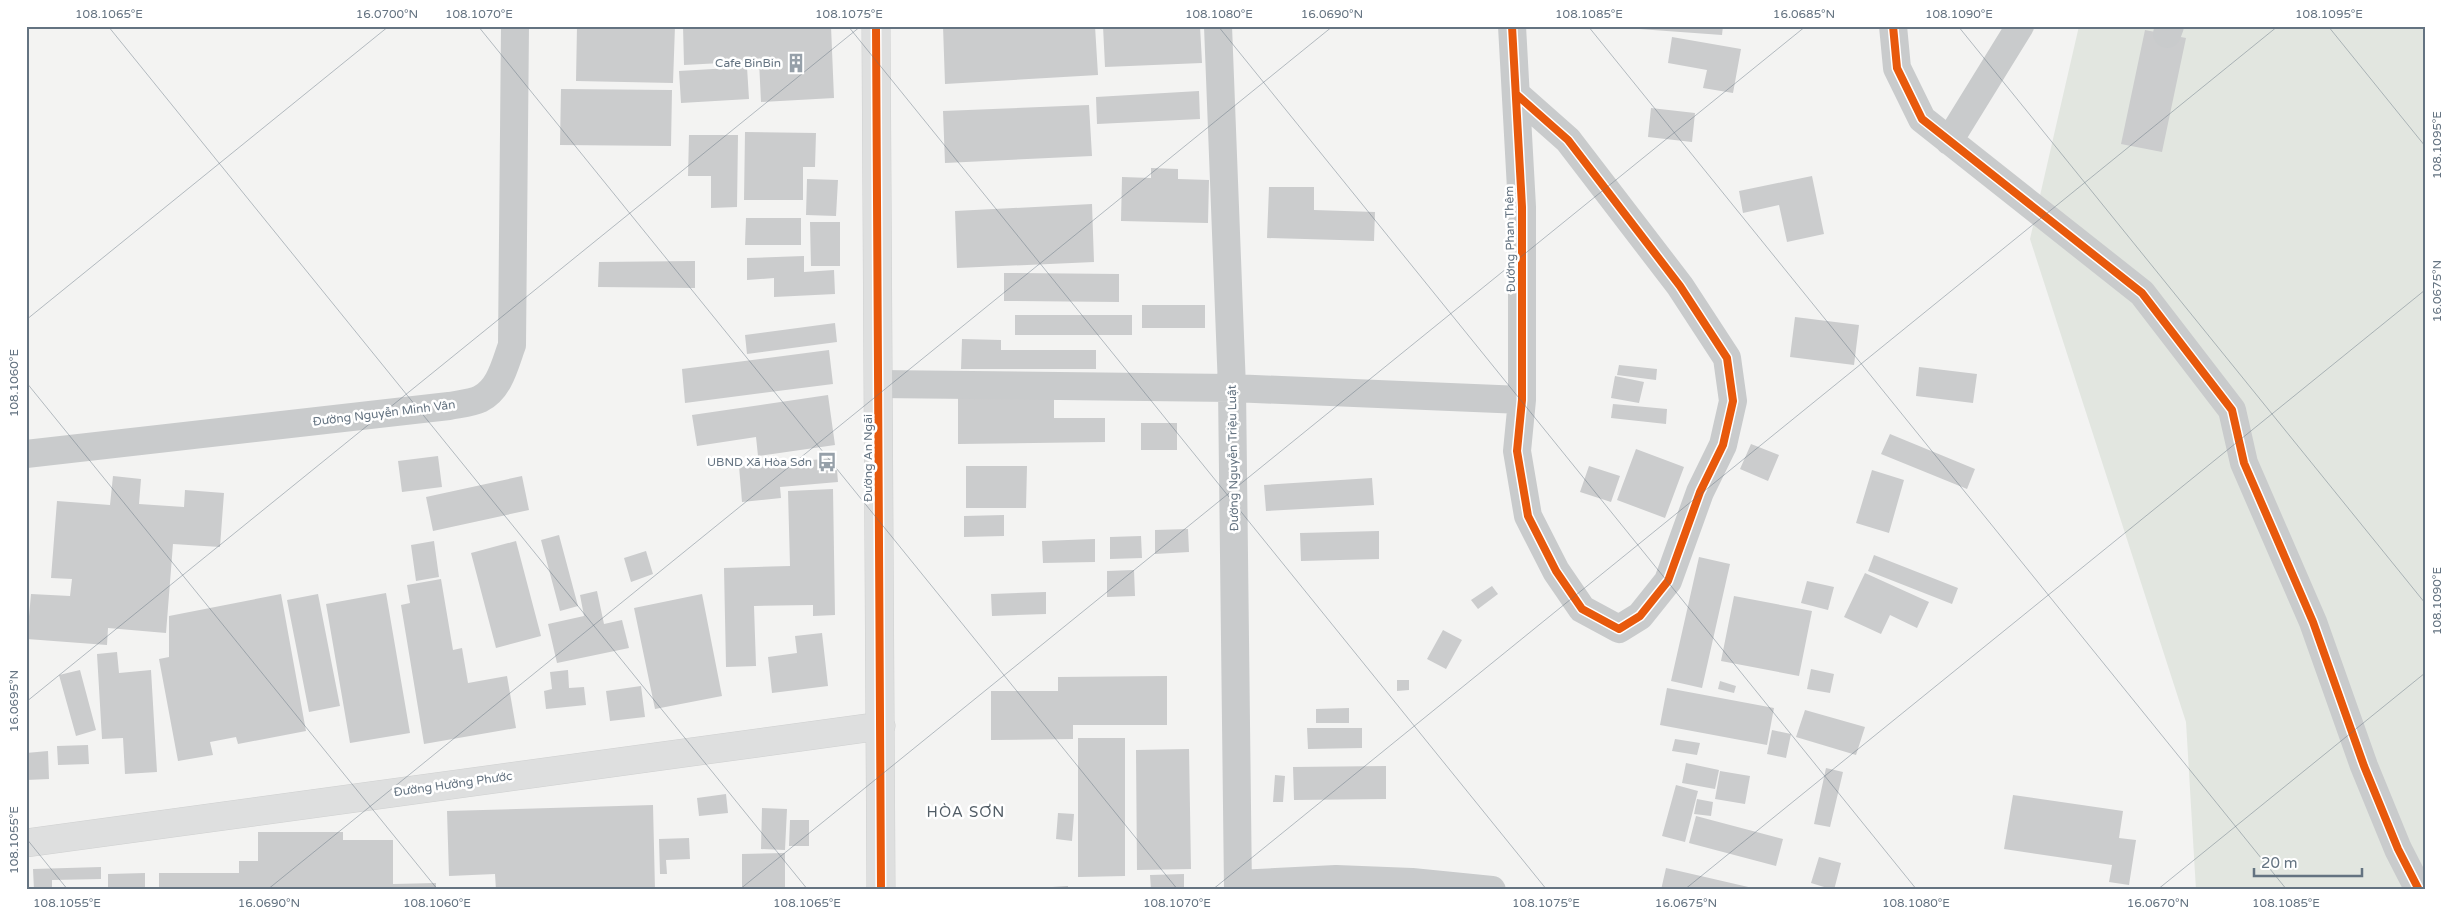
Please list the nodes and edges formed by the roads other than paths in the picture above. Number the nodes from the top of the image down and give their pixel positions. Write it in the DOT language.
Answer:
graph roads {
  1 [pos="515,26"];
  2 [pos="876,26"];
  3 [pos="1218,26"];
  4 [pos="1512,26"];
  5 [pos="1893,26"];
  6 [pos="2020,26"];
  7 [pos="1516,94"];
  8 [pos="1949,141"];
  9 [pos="878,384"];
  10 [pos="1232,388"];
  11 [pos="1522,400"];
  12 [pos="26,454"];
  13 [pos="880,726"];
  14 [pos="26,843"];
  15 [pos="1238,887"];
  16 [pos="881,890"];
  17 [pos="1492,890"];
  18 [pos="2418,890"];
  1 -- 12 [label="street, Đường Nguyễn Minh Vân"];
  2 -- 9 [label="main road, Đường An Ngãi"];
  3 -- 10 [label="street, Đường Nguyễn Triệu Luật"];
  4 -- 7 [label="street, Đường Phan Thêm"];
  5 -- 8 [label="street"];
  6 -- 8 [label="street"];
  7 -- 11 [label="street, Đường Phan Thêm"];
  7 -- 11 [label="street, Đường Phan Thêm"];
  8 -- 18 [label="street"];
  9 -- 10 [label="street"];
  9 -- 13 [label="main road, Đường An Ngãi"];
  10 -- 11 [label="street"];
  10 -- 15 [label="street, Đường Nguyễn Triệu Luật"];
  13 -- 14 [label="main road, Đường Hưởng Phước"];
  13 -- 16 [label="main road, Đường An Ngãi"];
  15 -- 17 [label="street"];
}
